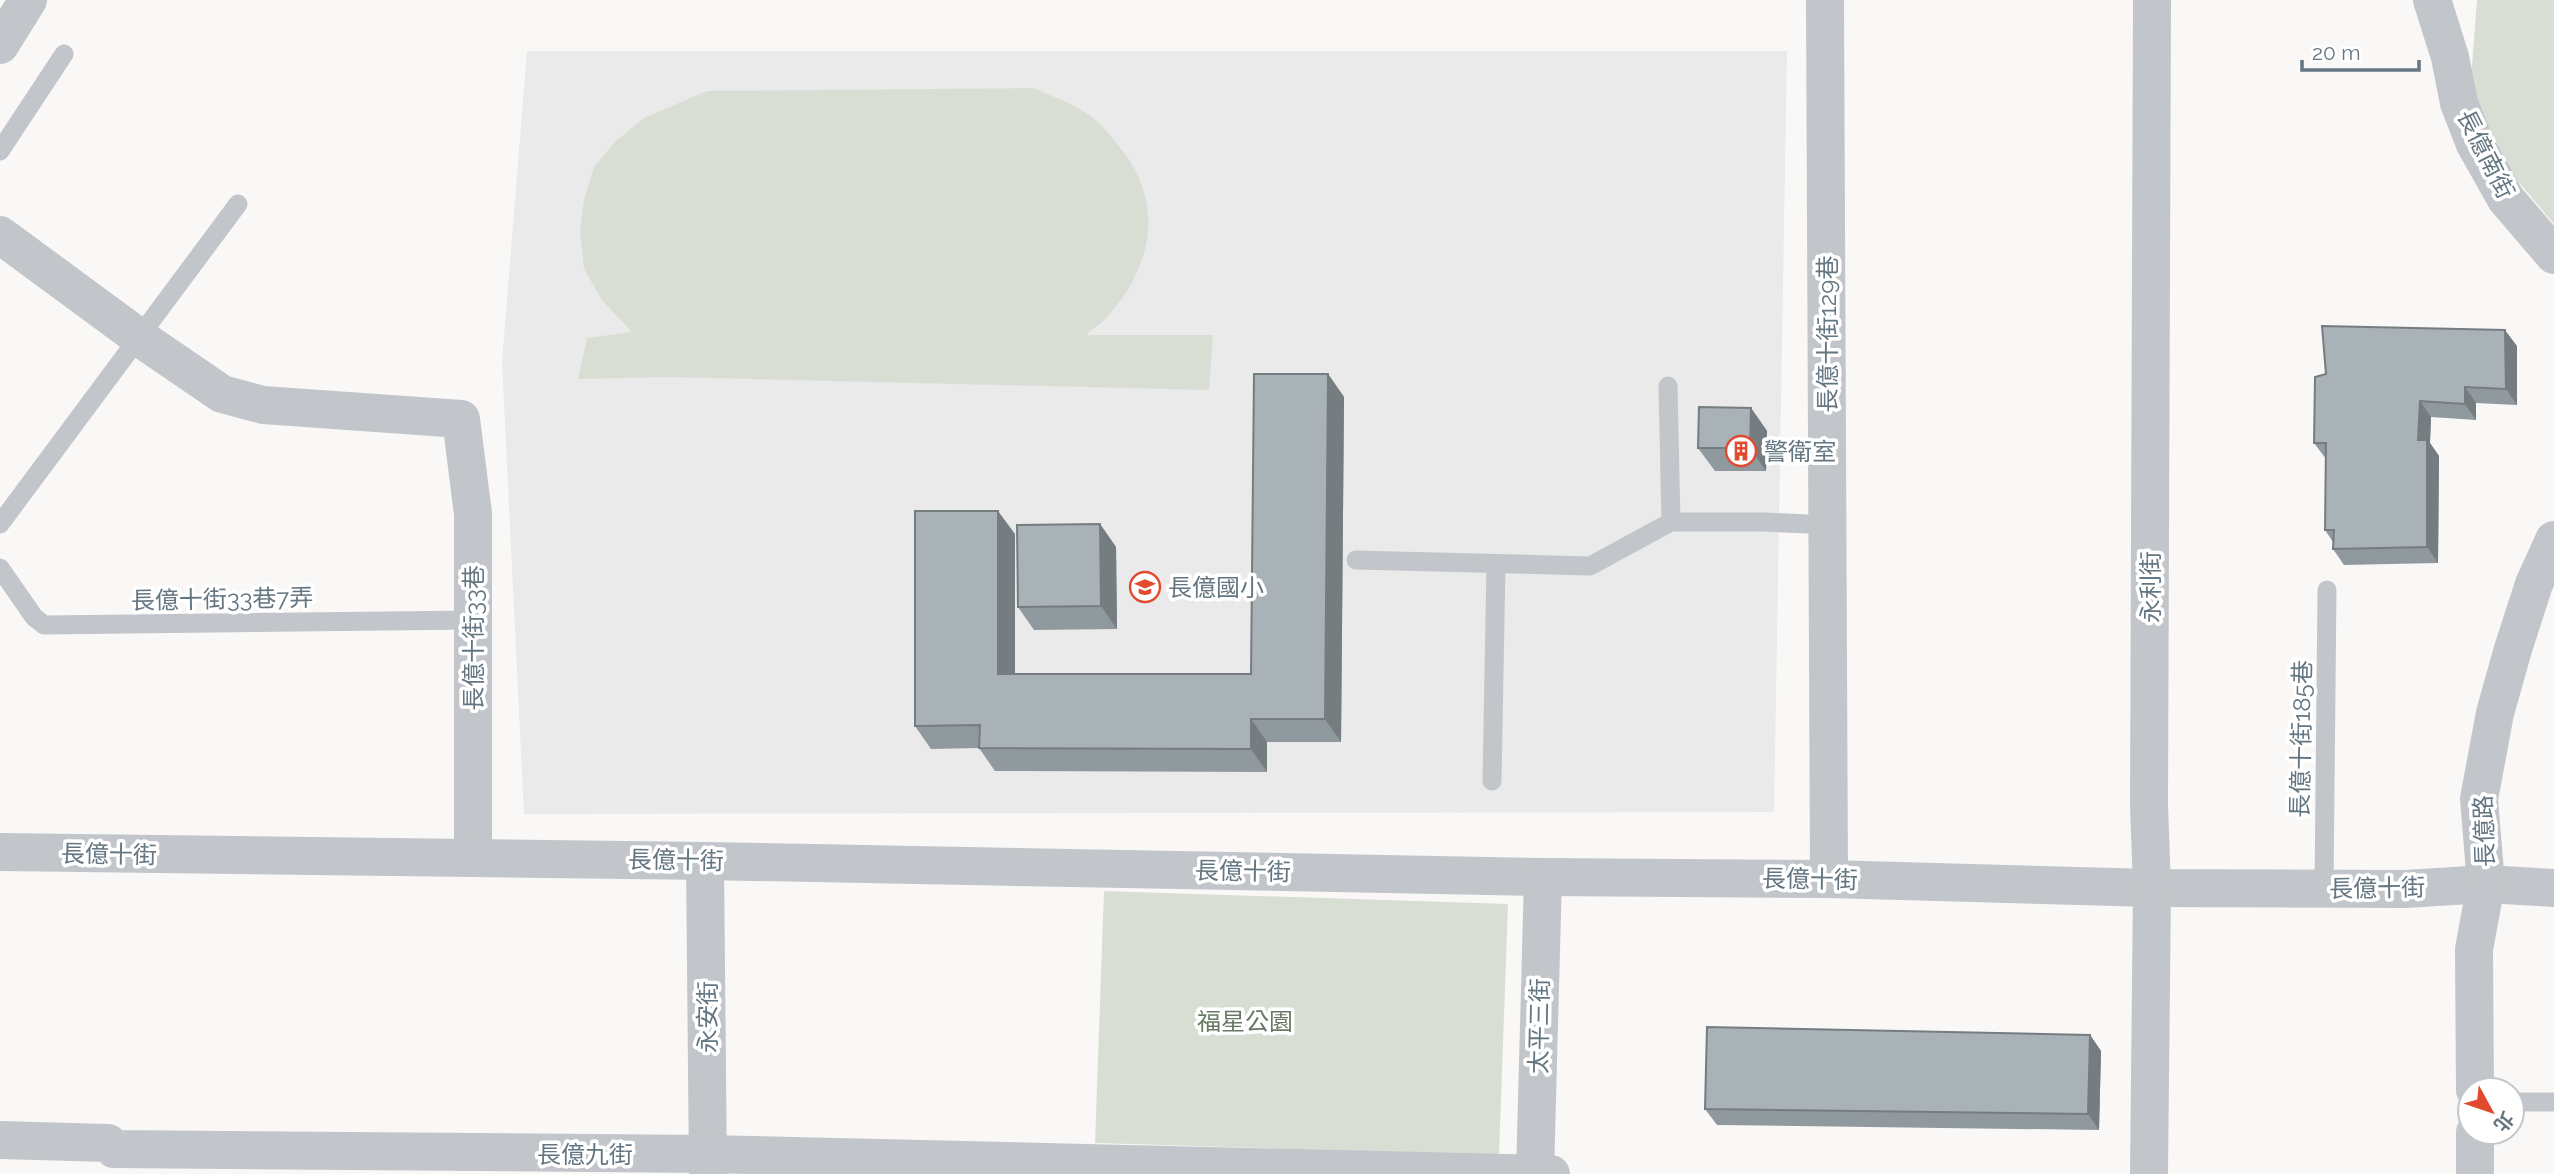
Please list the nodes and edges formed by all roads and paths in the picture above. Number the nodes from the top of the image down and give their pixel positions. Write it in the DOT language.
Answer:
graph roads {
  1 [pos="28,0"];
  2 [pos="1825,0"];
  3 [pos="2152,0"];
  4 [pos="2432,0"];
  5 [pos="0,45"];
  6 [pos="64,54"];
  7 [pos="0,151"];
  8 [pos="237,204"];
  9 [pos="0,235"];
  10 [pos="2554,255"];
  11 [pos="140,338"];
  12 [pos="1668,386"];
  13 [pos="1671,522"];
  14 [pos="0,524"];
  15 [pos="1828,525"];
  16 [pos="2554,540"];
  17 [pos="1356,560"];
  18 [pos="1496,565"];
  19 [pos="0,568"];
  20 [pos="2327,590"];
  21 [pos="473,620"];
  22 [pos="1492,781"];
  23 [pos="0,852"];
  24 [pos="473,857"];
  25 [pos="705,861"];
  26 [pos="1543,877"];
  27 [pos="1829,879"];
  28 [pos="2486,884"];
  29 [pos="2152,888"];
  30 [pos="2554,888"];
  31 [pos="2324,889"];
  32 [pos="2475,1076"];
  33 [pos="2526,1102"];
  34 [pos="2554,1102"];
  35 [pos="0,1140"];
  36 [pos="2475,1146"];
  37 [pos="310,1163"];
  38 [pos="708,1164"];
  39 [pos="883,1167"];
  40 [pos="1128,1168"];
  41 [pos="1535,1174"];
  42 [pos="1550,1174"];
  43 [pos="2150,1174"];
  44 [pos="2475,1174"];
  1 -- 5 [label="street"];
  2 -- 15 [label="street, 長億十街129巷"];
  3 -- 29 [label="street, 永利街"];
  4 -- 10 [label="street, 長億南街"];
  6 -- 7 [label="lane"];
  8 -- 11 [label="lane"];
  9 -- 11 [label="street"];
  11 -- 14 [label="lane"];
  11 -- 21 [label="street, 長億十街33巷"];
  12 -- 13 [label="lane"];
  13 -- 15 [label="lane"];
  13 -- 18 [label="lane"];
  15 -- 27 [label="street, 長億十街129巷"];
  16 -- 28 [label="street, 長億路"];
  17 -- 18 [label="lane"];
  18 -- 22 [label="lane"];
  19 -- 21 [label="lane, 長億十街33巷7弄"];
  20 -- 31 [label="lane, 長億十街185巷"];
  21 -- 24 [label="street, 長億十街33巷"];
  23 -- 24 [label="street, 長億十街"];
  24 -- 25 [label="street, 長億十街"];
  25 -- 26 [label="street, 長億十街"];
  25 -- 38 [label="street, 永安街"];
  26 -- 27 [label="street, 長億十街"];
  26 -- 41 [label="street, 太平三街"];
  27 -- 29 [label="street, 長億十街"];
  28 -- 30 [label="street, 長億十街"];
  28 -- 31 [label="street, 長億十街"];
  28 -- 32 [label="street, 長億路"];
  29 -- 31 [label="street, 長億十街"];
  29 -- 43 [label="street, 永利街"];
  33 -- 34 [label="lane"];
  35 -- 37 [label="street, 長億九街"];
  36 -- 44 [label="street"];
  37 -- 38 [label="street, 長億九街"];
  38 -- 39 [label="street, 長億九街"];
  39 -- 40 [label="street, 長億九街"];
  40 -- 41 [label="street, 長億九街"];
  41 -- 42 [label="street, 長億九街"];
}
